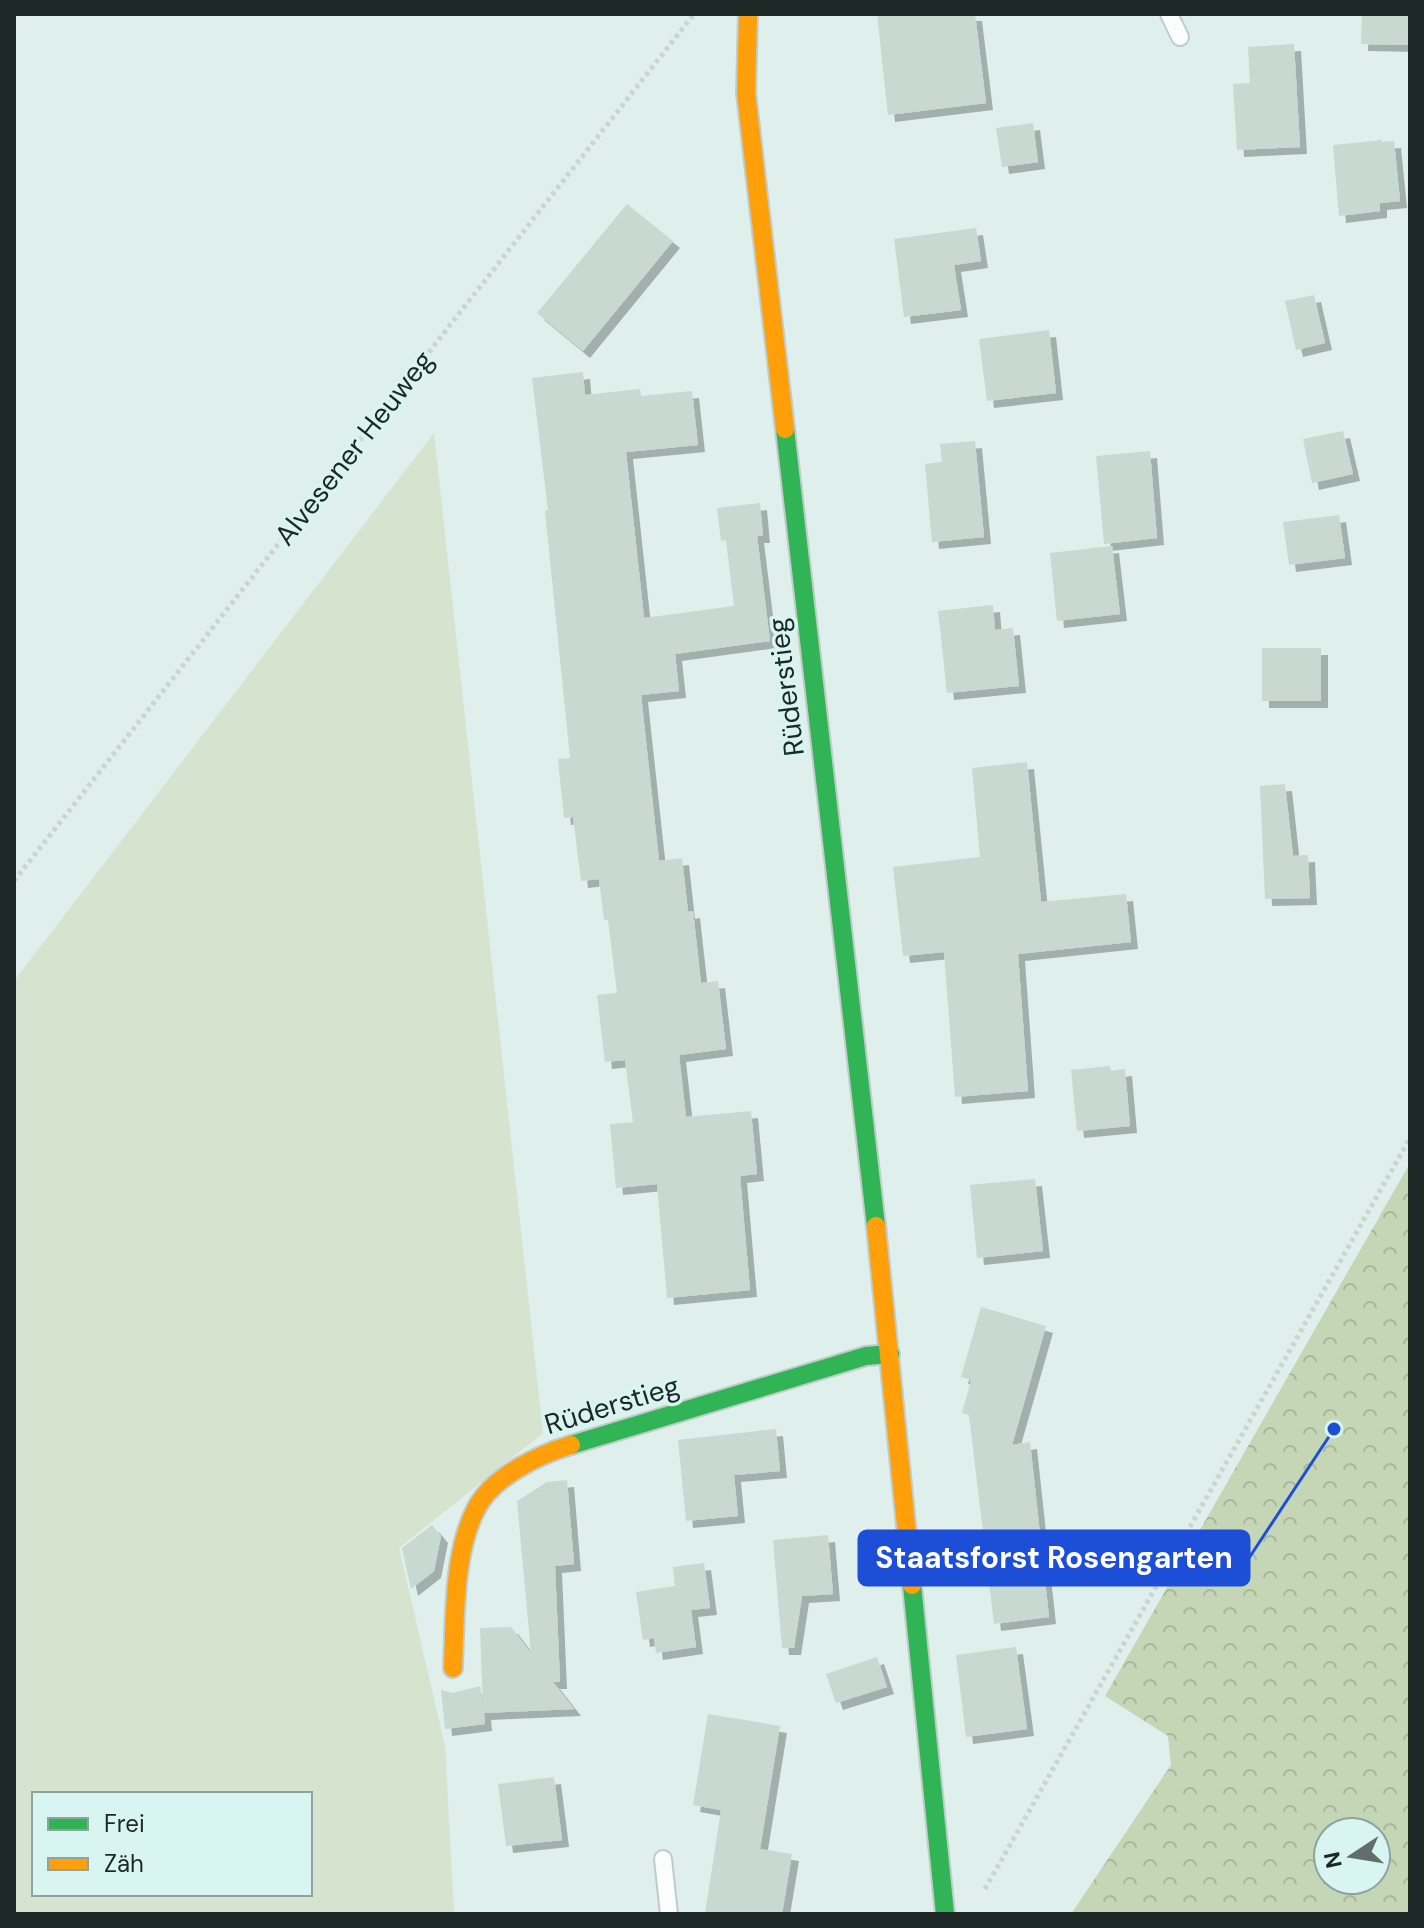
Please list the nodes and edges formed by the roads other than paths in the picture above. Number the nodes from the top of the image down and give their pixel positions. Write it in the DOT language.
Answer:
graph roads {
  1 [pos="748,14"];
  2 [pos="1169,14"];
  3 [pos="1180,37"];
  4 [pos="890,1354"];
  5 [pos="453,1668"];
  6 [pos="663,1859"];
  7 [pos="669,1914"];
  8 [pos="945,1914"];
  1 -- 4 [label="street, Rüderstieg"];
  2 -- 3 [label="lane"];
  4 -- 5 [label="street, Rüderstieg"];
  4 -- 8 [label="street, Rüderstieg"];
  6 -- 7 [label="lane"];
}
